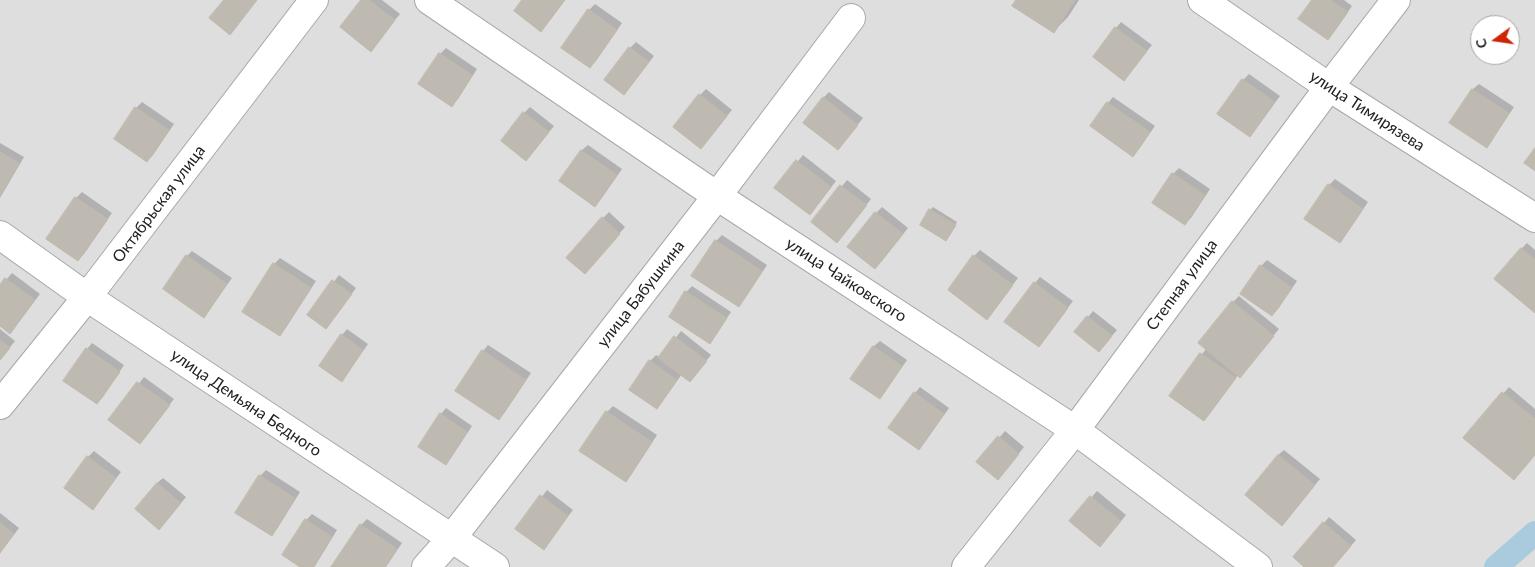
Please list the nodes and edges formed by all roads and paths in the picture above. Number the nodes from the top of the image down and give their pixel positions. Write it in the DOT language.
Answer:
graph roads {
  1 [pos="314,0"];
  2 [pos="429,0"];
  3 [pos="1202,0"];
  4 [pos="1396,0"];
  5 [pos="851,18"];
  6 [pos="1328,87"];
  7 [pos="717,196"];
  8 [pos="1535,218"];
  9 [pos="0,235"];
  10 [pos="87,297"];
  11 [pos="0,405"];
  12 [pos="1075,430"];
  13 [pos="450,539"];
  14 [pos="426,567"];
  15 [pos="495,567"];
  16 [pos="966,567"];
  17 [pos="1258,567"];
  1 -- 10 [label="street, Октябрьская улица"];
  2 -- 7 [label="street, улица Чайковского"];
  3 -- 6 [label="street, улица Тимирязева"];
  4 -- 6 [label="street, Степная улица"];
  5 -- 7 [label="street, улица Бабушкина"];
  6 -- 8 [label="street, улица Тимирязева"];
  6 -- 12 [label="street, Степная улица"];
  7 -- 12 [label="street, улица Чайковского"];
  7 -- 13 [label="street, улица Бабушкина"];
  9 -- 10 [label="street, улица Демьяна Бедного"];
  10 -- 11 [label="street, Октябрьская улица"];
  10 -- 13 [label="street, улица Демьяна Бедного"];
  12 -- 16 [label="street, Степная улица"];
  12 -- 17 [label="street, улица Чайковского"];
  13 -- 14 [label="street, улица Бабушкина"];
  13 -- 15 [label="street, улица Демьяна Бедного"];
}
